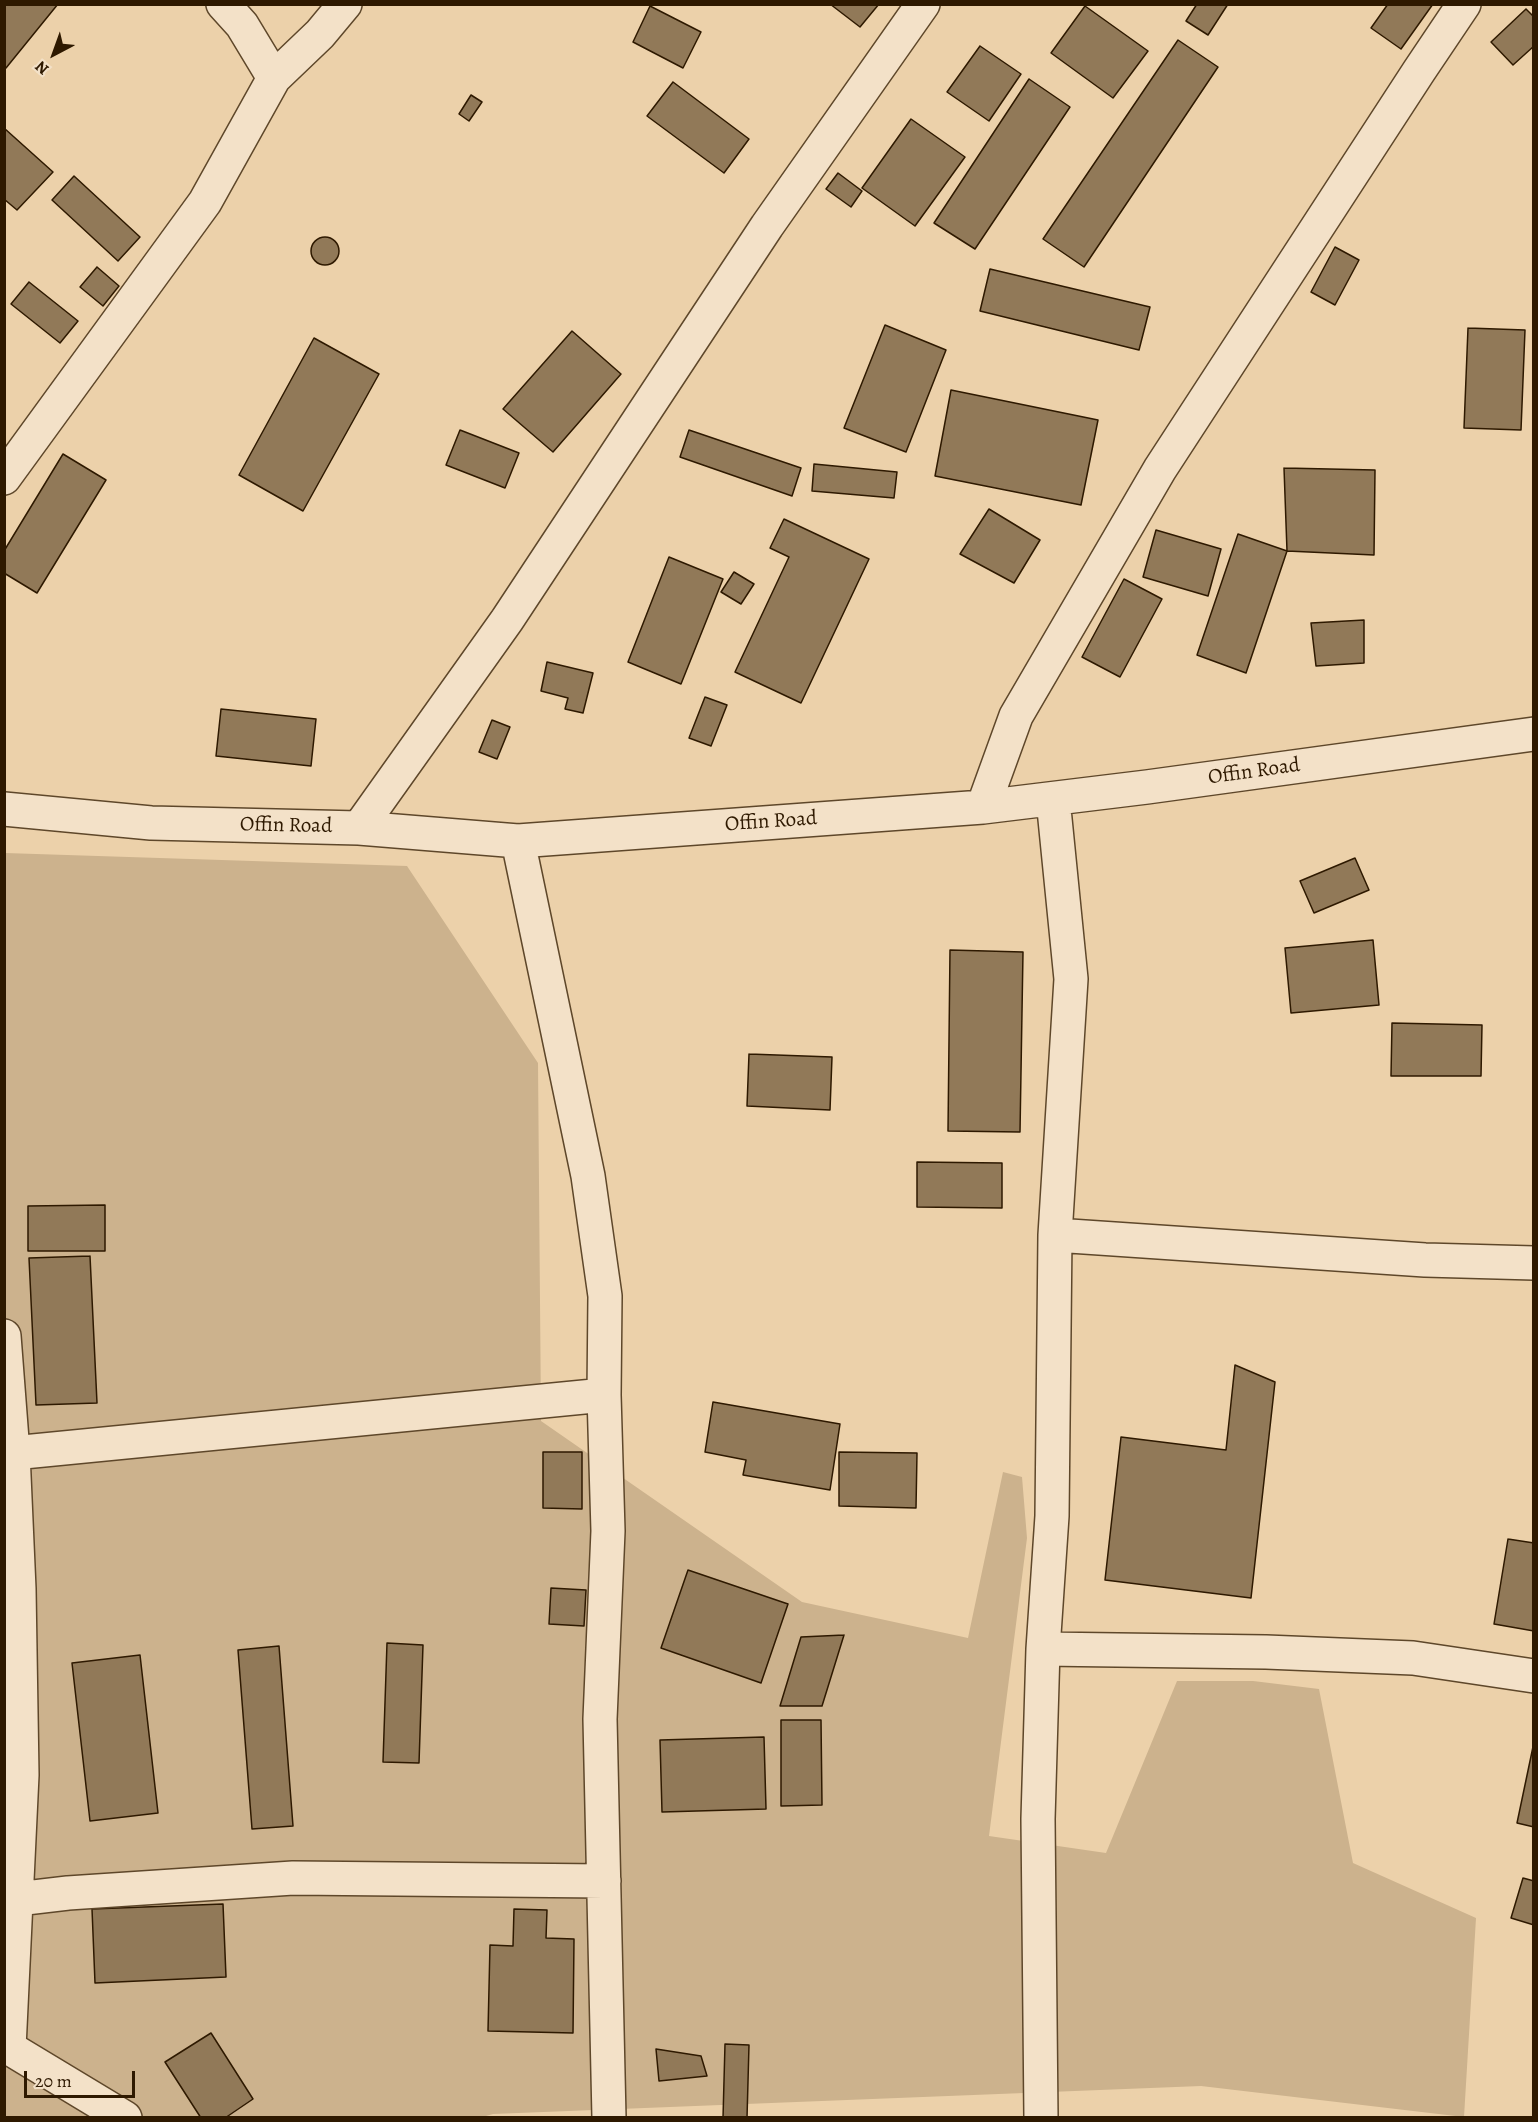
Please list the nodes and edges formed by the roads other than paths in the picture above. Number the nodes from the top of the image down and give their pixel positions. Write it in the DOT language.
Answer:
graph roads {
  1 [pos="223,4"];
  2 [pos="345,4"];
  3 [pos="923,4"];
  4 [pos="1464,4"];
  5 [pos="274,78"];
  6 [pos="8,460"];
  7 [pos="1533,734"];
  8 [pos="1053,799"];
  9 [pos="983,807"];
  10 [pos="4,809"];
  11 [pos="359,828"];
  12 [pos="518,841"];
  13 [pos="1055,1235"];
  14 [pos="1533,1263"];
  15 [pos="4,1336"];
  16 [pos="604,1395"];
  17 [pos="9,1453"];
  18 [pos="1043,1649"];
  19 [pos="1533,1676"];
  20 [pos="604,1881"];
  21 [pos="17,1899"];
  22 [pos="7,2046"];
  23 [pos="125,2118"];
  24 [pos="609,2118"];
  25 [pos="1041,2118"];
  1 -- 5 [label="street"];
  2 -- 5 [label="street"];
  3 -- 11 [label="street"];
  4 -- 9 [label="street"];
  5 -- 6 [label="street"];
  7 -- 8 [label="street, Offin Road"];
  8 -- 9 [label="street, Offin Road"];
  8 -- 13 [label="street"];
  9 -- 12 [label="street, Offin Road"];
  10 -- 11 [label="street, Offin Road"];
  11 -- 12 [label="street, Offin Road"];
  12 -- 16 [label="street"];
  13 -- 14 [label="street"];
  13 -- 18 [label="street"];
  15 -- 17 [label="street"];
  16 -- 17 [label="street"];
  16 -- 20 [label="street"];
  17 -- 21 [label="street"];
  18 -- 19 [label="street"];
  18 -- 25 [label="street"];
  20 -- 21 [label="street"];
  20 -- 24 [label="street"];
  21 -- 22 [label="street"];
  22 -- 23 [label="street"];
}
